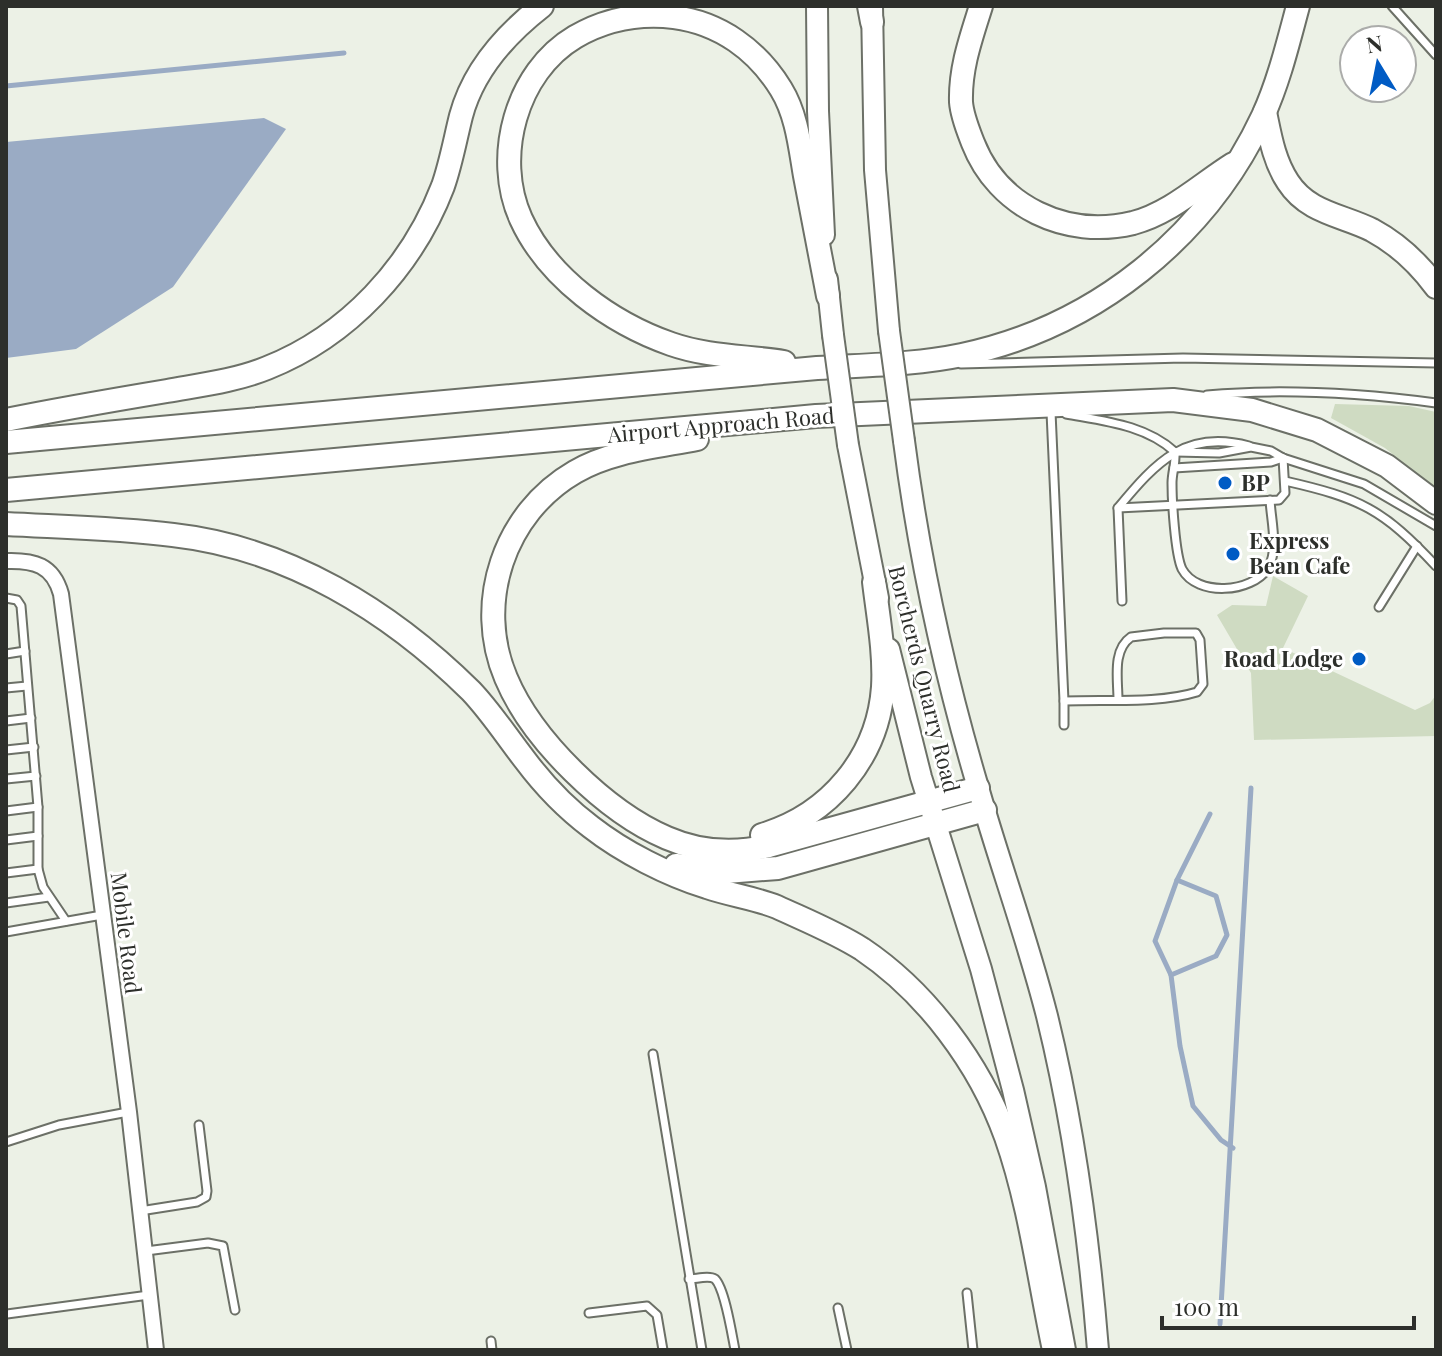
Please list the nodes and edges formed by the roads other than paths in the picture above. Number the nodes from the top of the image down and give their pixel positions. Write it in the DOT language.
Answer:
graph roads {
  1 [pos="542,6"];
  2 [pos="817,6"];
  3 [pos="981,6"];
  4 [pos="1298,6"];
  5 [pos="1392,6"];
  6 [pos="871,11"];
  7 [pos="1436,55"];
  8 [pos="1265,112"];
  9 [pos="1237,161"];
  10 [pos="1436,287"];
  11 [pos="828,296"];
  12 [pos="919,362"];
  13 [pos="1436,363"];
  14 [pos="817,368"];
  15 [pos="1173,400"];
  16 [pos="1436,403"];
  17 [pos="1042,409"];
  18 [pos="816,416"];
  19 [pos="6,420"];
  20 [pos="6,442"];
  21 [pos="1251,447"];
  22 [pos="1175,452"];
  23 [pos="1283,458"];
  24 [pos="1174,468"];
  25 [pos="1285,481"];
  26 [pos="6,490"];
  27 [pos="1270,500"];
  28 [pos="1436,503"];
  29 [pos="1174,506"];
  30 [pos="1118,508"];
  31 [pos="6,524"];
  32 [pos="1436,526"];
  33 [pos="1417,546"];
  34 [pos="6,561"];
  35 [pos="1436,566"];
  36 [pos="874,582"];
  37 [pos="6,598"];
  38 [pos="1122,601"];
  39 [pos="1379,607"];
  40 [pos="25,651"];
  41 [pos="6,654"];
  42 [pos="27,686"];
  43 [pos="6,688"];
  44 [pos="1118,700"];
  45 [pos="1064,701"];
  46 [pos="31,718"];
  47 [pos="6,721"];
  48 [pos="1064,725"];
  49 [pos="34,747"];
  50 [pos="6,750"];
  51 [pos="36,776"];
  52 [pos="6,779"];
  53 [pos="978,788"];
  54 [pos="609,801"];
  55 [pos="928,802"];
  56 [pos="38,807"];
  57 [pos="985,810"];
  58 [pos="6,811"];
  59 [pos="936,824"];
  60 [pos="38,836"];
  61 [pos="6,840"];
  62 [pos="629,850"];
  63 [pos="38,869"];
  64 [pos="6,873"];
  65 [pos="49,897"];
  66 [pos="6,903"];
  67 [pos="102,915"];
  68 [pos="66,921"];
  69 [pos="6,932"];
  70 [pos="653,1054"];
  71 [pos="129,1112"];
  72 [pos="199,1125"];
  73 [pos="6,1142"];
  74 [pos="140,1211"];
  75 [pos="146,1251"];
  76 [pos="689,1279"];
  77 [pos="967,1293"];
  78 [pos="151,1295"];
  79 [pos="838,1308"];
  80 [pos="235,1310"];
  81 [pos="589,1313"];
  82 [pos="7,1314"];
  83 [pos="156,1350"];
  84 [pos="663,1350"];
  85 [pos="702,1350"];
  86 [pos="735,1350"];
  87 [pos="847,1350"];
  88 [pos="973,1350"];
  89 [pos="1054,1350"];
  90 [pos="1065,1350"];
  91 [pos="1098,1350"];
  1 -- 19 [label="main road"];
  2 -- 11 [label="main road, Borcherds Quarry Road"];
  3 -- 9 [label="main road"];
  4 -- 8 [label="main road"];
  5 -- 7 [label="lane"];
  6 -- 53 [label="main road, Borcherds Quarry Road, bridge"];
  8 -- 9 [label="main road"];
  8 -- 10 [label="main road"];
  9 -- 12 [label="main road"];
  11 -- 14 [label="main road"];
  11 -- 36 [label="main road, Borcherds Quarry Road, bridge"];
  12 -- 13 [label="lane"];
  12 -- 14 [label="main road"];
  14 -- 20 [label="main road"];
  15 -- 16 [label="lane, Airport Approach Road"];
  15 -- 17 [label="main road, Airport Approach Road"];
  15 -- 28 [label="main road"];
  17 -- 18 [label="main road, Airport Approach Road"];
  17 -- 22 [label="lane"];
  17 -- 45 [label="lane"];
  18 -- 26 [label="main road, Airport Approach Road"];
  18 -- 54 [label="main road"];
  21 -- 22 [label="lane"];
  21 -- 22 [label="lane"];
  21 -- 23 [label="lane"];
  22 -- 24 [label="lane"];
  22 -- 30 [label="lane"];
  23 -- 24 [label="lane"];
  23 -- 25 [label="lane"];
  23 -- 32 [label="lane"];
  24 -- 29 [label="lane"];
  25 -- 27 [label="lane"];
  25 -- 33 [label="lane"];
  27 -- 29 [label="lane"];
  27 -- 29 [label="lane"];
  29 -- 30 [label="lane"];
  30 -- 38 [label="lane"];
  31 -- 62 [label="main road"];
  33 -- 35 [label="lane"];
  33 -- 39 [label="lane"];
  34 -- 67 [label="street, Mobile Road"];
  36 -- 54 [label="main road"];
  36 -- 55 [label="main road, Borcherds Quarry Road"];
  37 -- 40 [label="lane"];
  40 -- 41 [label="lane"];
  40 -- 42 [label="lane"];
  42 -- 43 [label="lane"];
  42 -- 46 [label="lane"];
  44 -- 44 [label="lane"];
  44 -- 45 [label="lane"];
  45 -- 48 [label="lane"];
  46 -- 47 [label="lane"];
  46 -- 49 [label="lane"];
  49 -- 50 [label="lane"];
  49 -- 51 [label="lane"];
  51 -- 52 [label="lane"];
  51 -- 56 [label="lane"];
  53 -- 55 [label="main road"];
  53 -- 57 [label="main road, Borcherds Quarry Road"];
  54 -- 55 [label="main road"];
  55 -- 59 [label="main road, Borcherds Quarry Road"];
  56 -- 58 [label="lane"];
  56 -- 60 [label="lane"];
  57 -- 59 [label="main road"];
  57 -- 91 [label="main road, Borcherds Quarry Road"];
  59 -- 62 [label="main road"];
  59 -- 90 [label="main road, Borcherds Quarry Road"];
  60 -- 61 [label="lane"];
  60 -- 63 [label="lane"];
  62 -- 89 [label="main road"];
  63 -- 64 [label="lane"];
  63 -- 65 [label="lane"];
  65 -- 66 [label="lane"];
  65 -- 68 [label="lane"];
  67 -- 68 [label="lane"];
  67 -- 71 [label="street, Mobile Road"];
  68 -- 69 [label="lane"];
  70 -- 76 [label="lane"];
  71 -- 73 [label="lane"];
  71 -- 74 [label="street, Mobile Road"];
  72 -- 74 [label="lane"];
  74 -- 75 [label="street, Mobile Road"];
  75 -- 78 [label="street, Mobile Road"];
  75 -- 80 [label="lane"];
  76 -- 85 [label="lane"];
  76 -- 86 [label="lane"];
  77 -- 88 [label="lane"];
  78 -- 82 [label="lane"];
  78 -- 83 [label="street, Mobile Road"];
  79 -- 87 [label="lane"];
  81 -- 84 [label="lane"];
}
